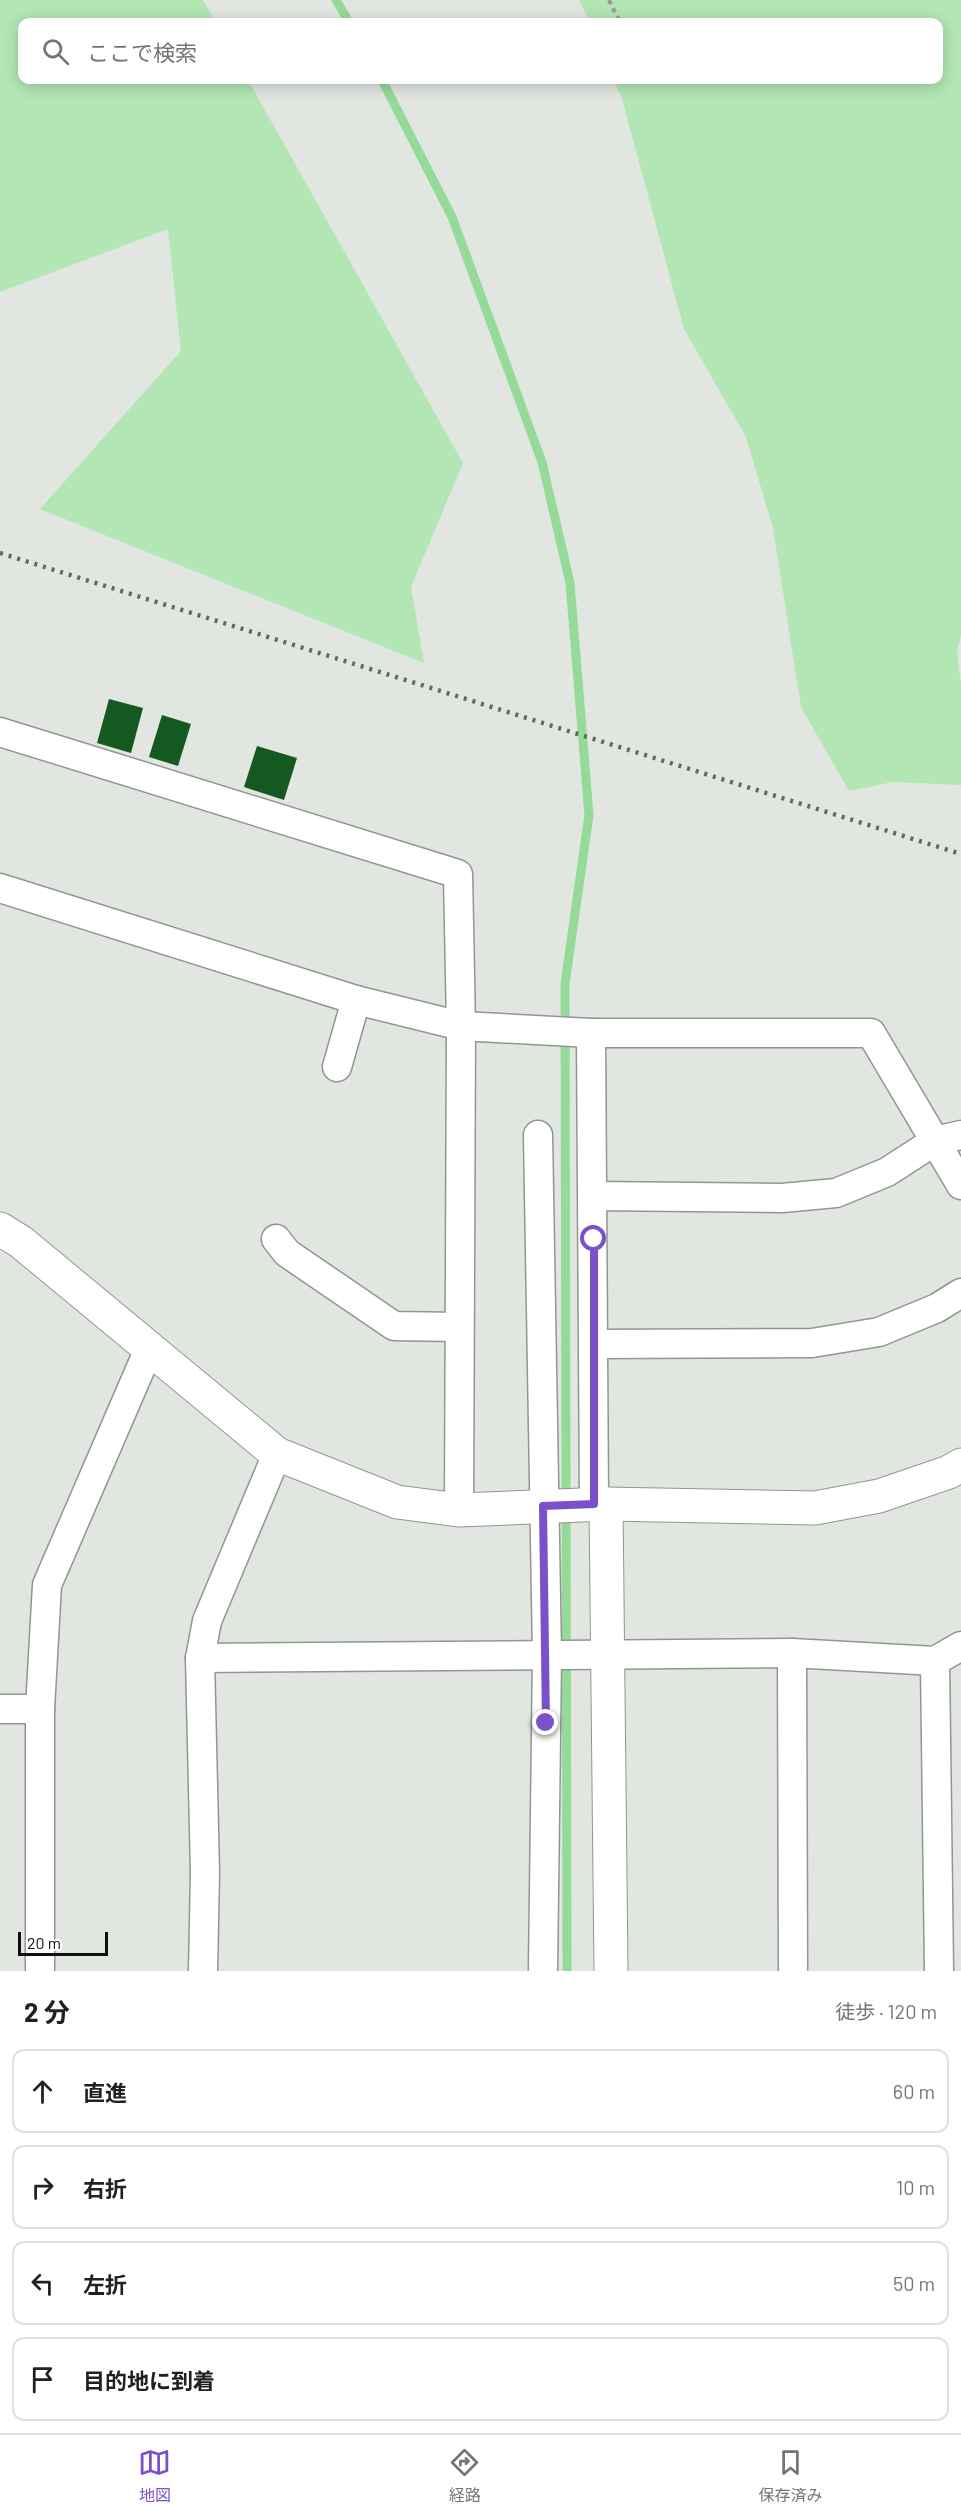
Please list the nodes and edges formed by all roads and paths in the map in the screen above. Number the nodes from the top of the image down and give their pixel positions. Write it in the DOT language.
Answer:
graph roads {
  1 [pos="609,0"];
  2 [pos="618,18"];
  3 [pos="0,732"];
  4 [pos="0,888"];
  5 [pos="356,1000"];
  6 [pos="461,1026"];
  7 [pos="591,1032"];
  8 [pos="337,1067"];
  9 [pos="538,1136"];
  10 [pos="948,1138"];
  11 [pos="961,1185"];
  12 [pos="593,1196"];
  13 [pos="0,1229"];
  14 [pos="276,1239"];
  15 [pos="961,1293"];
  16 [pos="459,1327"];
  17 [pos="594,1344"];
  18 [pos="149,1349"];
  19 [pos="277,1454"];
  20 [pos="961,1465"];
  21 [pos="594,1504"];
  22 [pos="543,1506"];
  23 [pos="459,1510"];
  24 [pos="961,1646"];
  25 [pos="792,1653"];
  26 [pos="546,1655"];
  27 [pos="608,1655"];
  28 [pos="200,1658"];
  29 [pos="935,1661"];
  30 [pos="0,1709"];
  31 [pos="40,1709"];
  32 [pos="40,1971"];
  33 [pos="203,1971"];
  34 [pos="543,1971"];
  35 [pos="611,1971"];
  36 [pos="793,1971"];
  37 [pos="939,1971"];
  1 -- 2 [label="path"];
  3 -- 6 [label="street"];
  4 -- 5 [label="street"];
  5 -- 6 [label="street"];
  5 -- 8 [label="street"];
  6 -- 7 [label="street"];
  6 -- 16 [label="street"];
  7 -- 10 [label="street"];
  7 -- 12 [label="street"];
  9 -- 22 [label="street"];
  10 -- 11 [label="street"];
  10 -- 12 [label="street"];
  12 -- 17 [label="street"];
  13 -- 18 [label="street"];
  14 -- 16 [label="street"];
  15 -- 17 [label="street"];
  16 -- 23 [label="street"];
  17 -- 21 [label="street"];
  18 -- 19 [label="street"];
  18 -- 31 [label="street"];
  19 -- 23 [label="street"];
  19 -- 28 [label="street"];
  20 -- 21 [label="street"];
  21 -- 22 [label="street"];
  21 -- 27 [label="street"];
  22 -- 23 [label="street"];
  22 -- 26 [label="street"];
  24 -- 29 [label="street"];
  25 -- 27 [label="street"];
  25 -- 29 [label="street"];
  25 -- 36 [label="street"];
  26 -- 27 [label="street"];
  26 -- 28 [label="street"];
  26 -- 34 [label="street"];
  27 -- 35 [label="street"];
  28 -- 33 [label="street"];
  29 -- 37 [label="street"];
  30 -- 31 [label="street"];
  31 -- 32 [label="street"];
}
